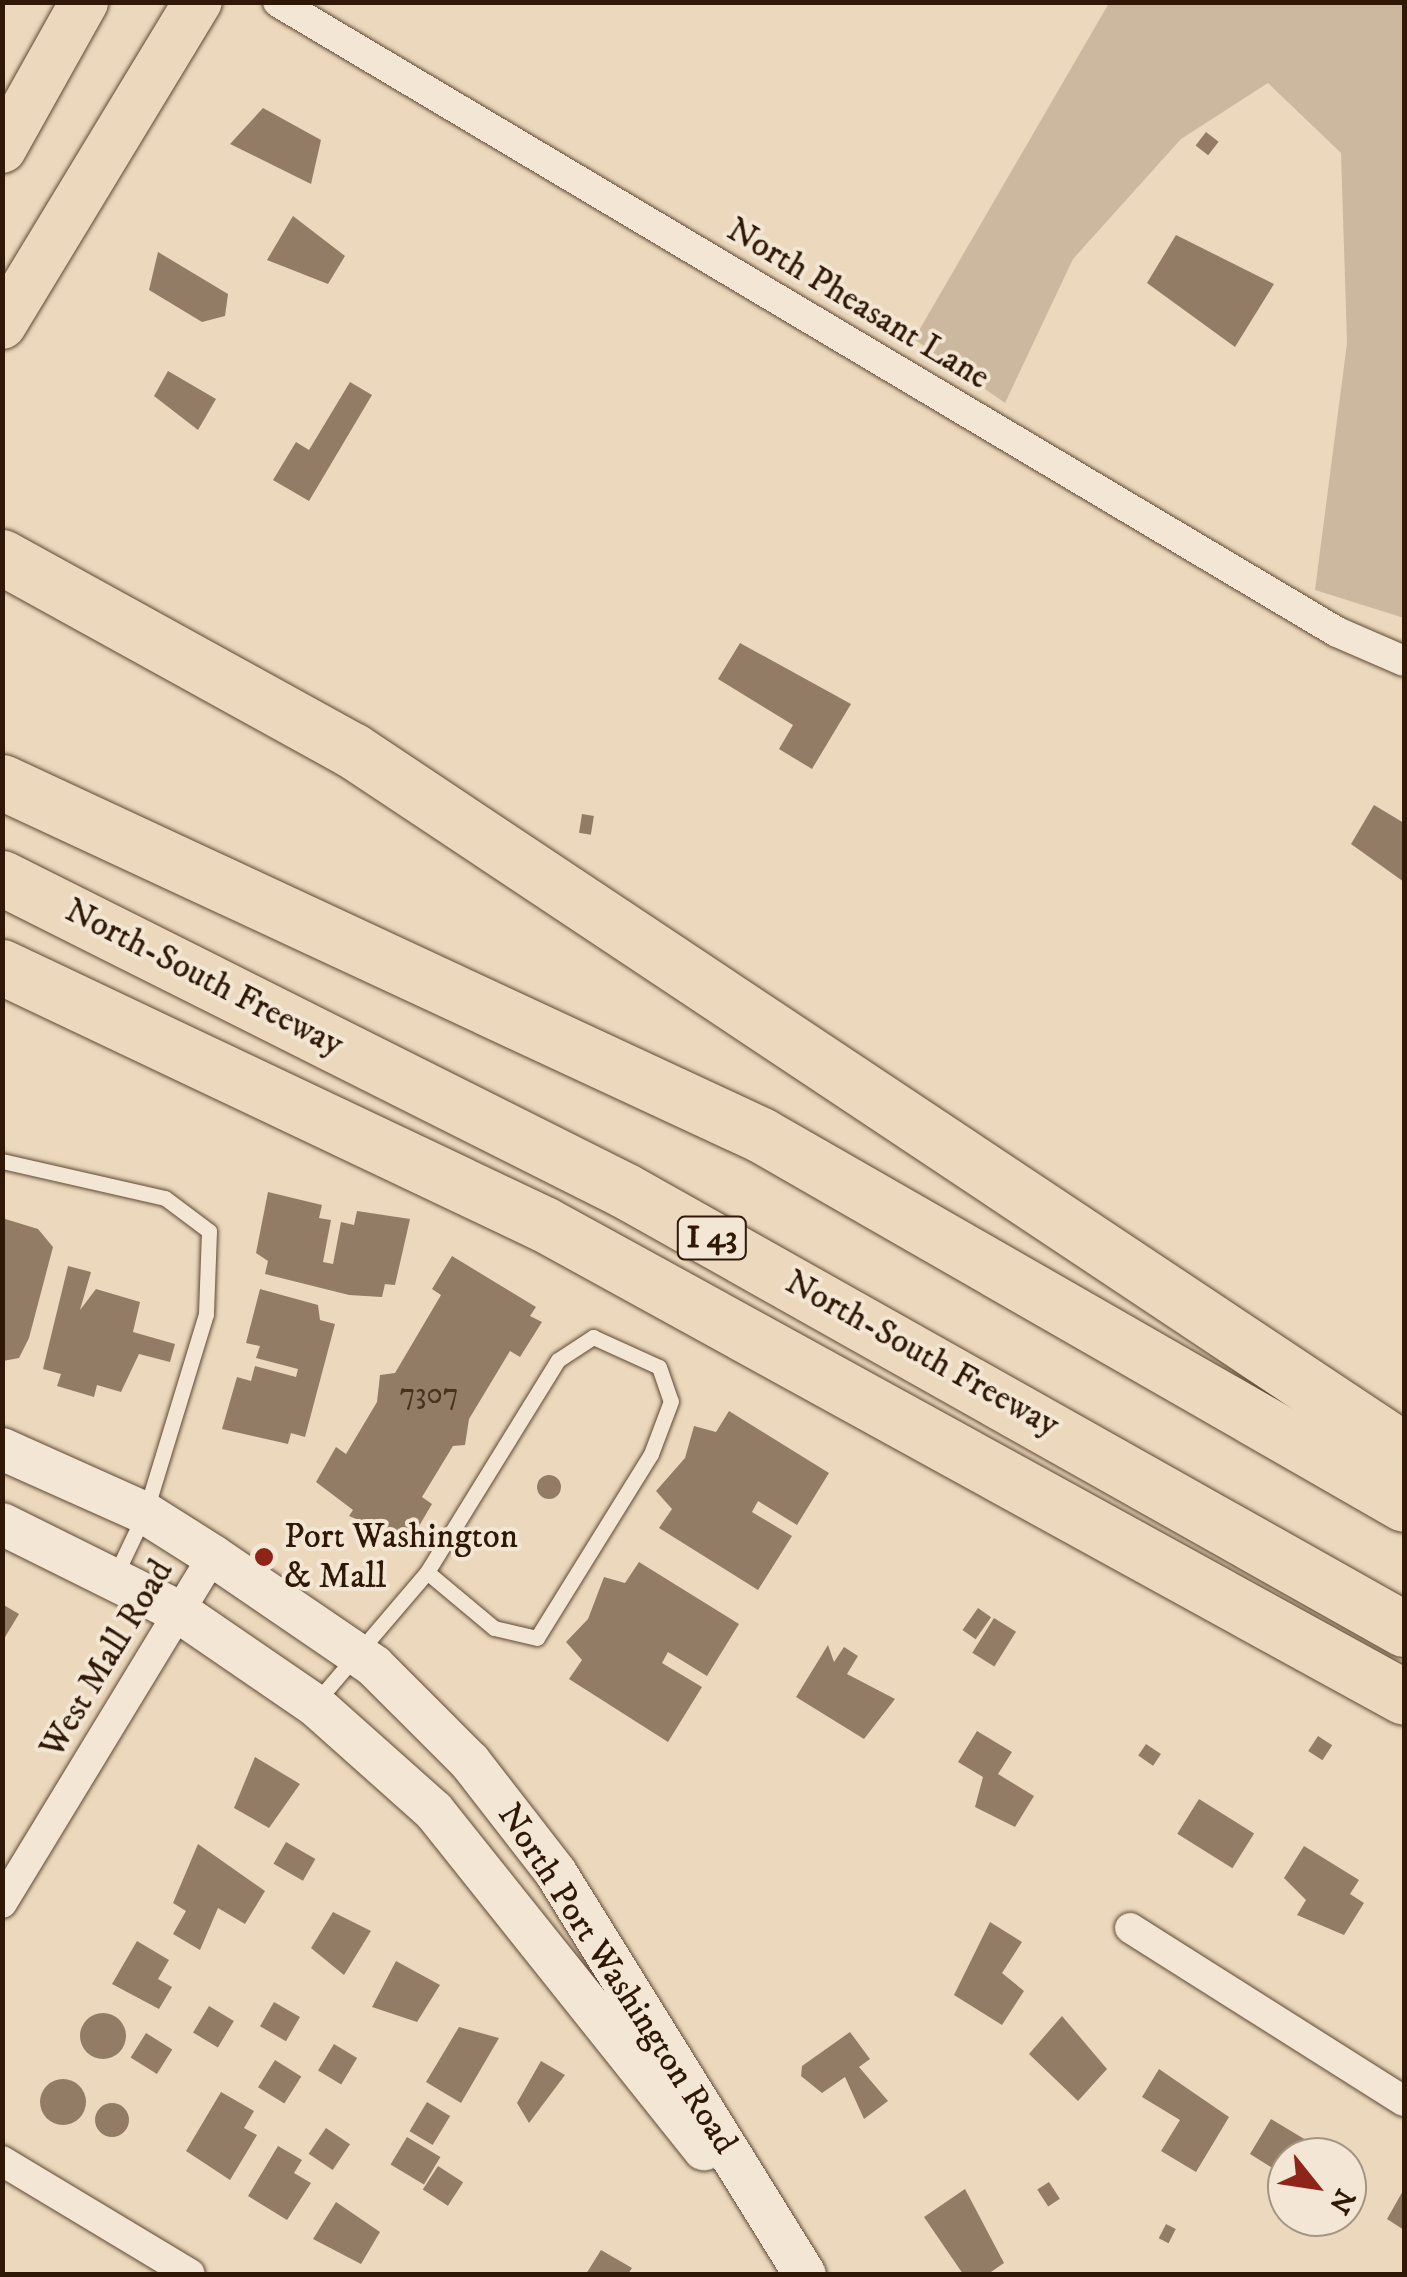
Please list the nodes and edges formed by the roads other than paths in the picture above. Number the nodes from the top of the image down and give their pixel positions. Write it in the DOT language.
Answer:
graph roads {
  1 [pos="84,2"];
  2 [pos="198,2"];
  3 [pos="278,2"];
  4 [pos="2,149"];
  5 [pos="6,314"];
  6 [pos="2,535"];
  7 [pos="2,557"];
  8 [pos="80,597"];
  9 [pos="1404,662"];
  10 [pos="2,782"];
  11 [pos="2,878"];
  12 [pos="2,967"];
  13 [pos="2,1161"];
  14 [pos="2,1449"];
  15 [pos="1404,1450"];
  16 [pos="1404,1504"];
  17 [pos="145,1513"];
  18 [pos="2,1524"];
  19 [pos="213,1556"];
  20 [pos="428,1572"];
  21 [pos="115,1576"];
  22 [pos="179,1612"];
  23 [pos="1404,1629"];
  24 [pos="354,1652"];
  25 [pos="1404,1696"];
  26 [pos="315,1704"];
  27 [pos="2,1903"];
  28 [pos="1130,1928"];
  29 [pos="1404,2101"];
  30 [pos="2,2162"];
  31 [pos="190,2274"];
  1 -- 4 [label="main road"];
  2 -- 5 [label="main road"];
  3 -- 9 [label="street, North Pheasant Lane"];
  6 -- 8 [label="highway"];
  7 -- 8 [label="highway"];
  8 -- 15 [label="highway"];
  10 -- 16 [label="highway"];
  11 -- 23 [label="highway, North-South Freeway / I 43"];
  12 -- 25 [label="highway"];
  13 -- 17 [label="lane"];
  14 -- 17 [label="main road, North Port Washington Road"];
  17 -- 19 [label="main road, North Port Washington Road"];
  17 -- 21 [label="lane"];
  18 -- 21 [label="main road, North Port Washington Road"];
  19 -- 22 [label="street, West Mall Road"];
  19 -- 24 [label="main road, North Port Washington Road"];
  20 -- 20 [label="lane"];
  20 -- 24 [label="lane"];
  21 -- 22 [label="main road, North Port Washington Road"];
  22 -- 26 [label="main road, North Port Washington Road"];
  22 -- 27 [label="street, West Mall Road"];
  24 -- 26 [label="lane"];
  24 -- 26 [label="main road, North Port Washington Road"];
  28 -- 29 [label="street"];
  30 -- 31 [label="street"];
}
